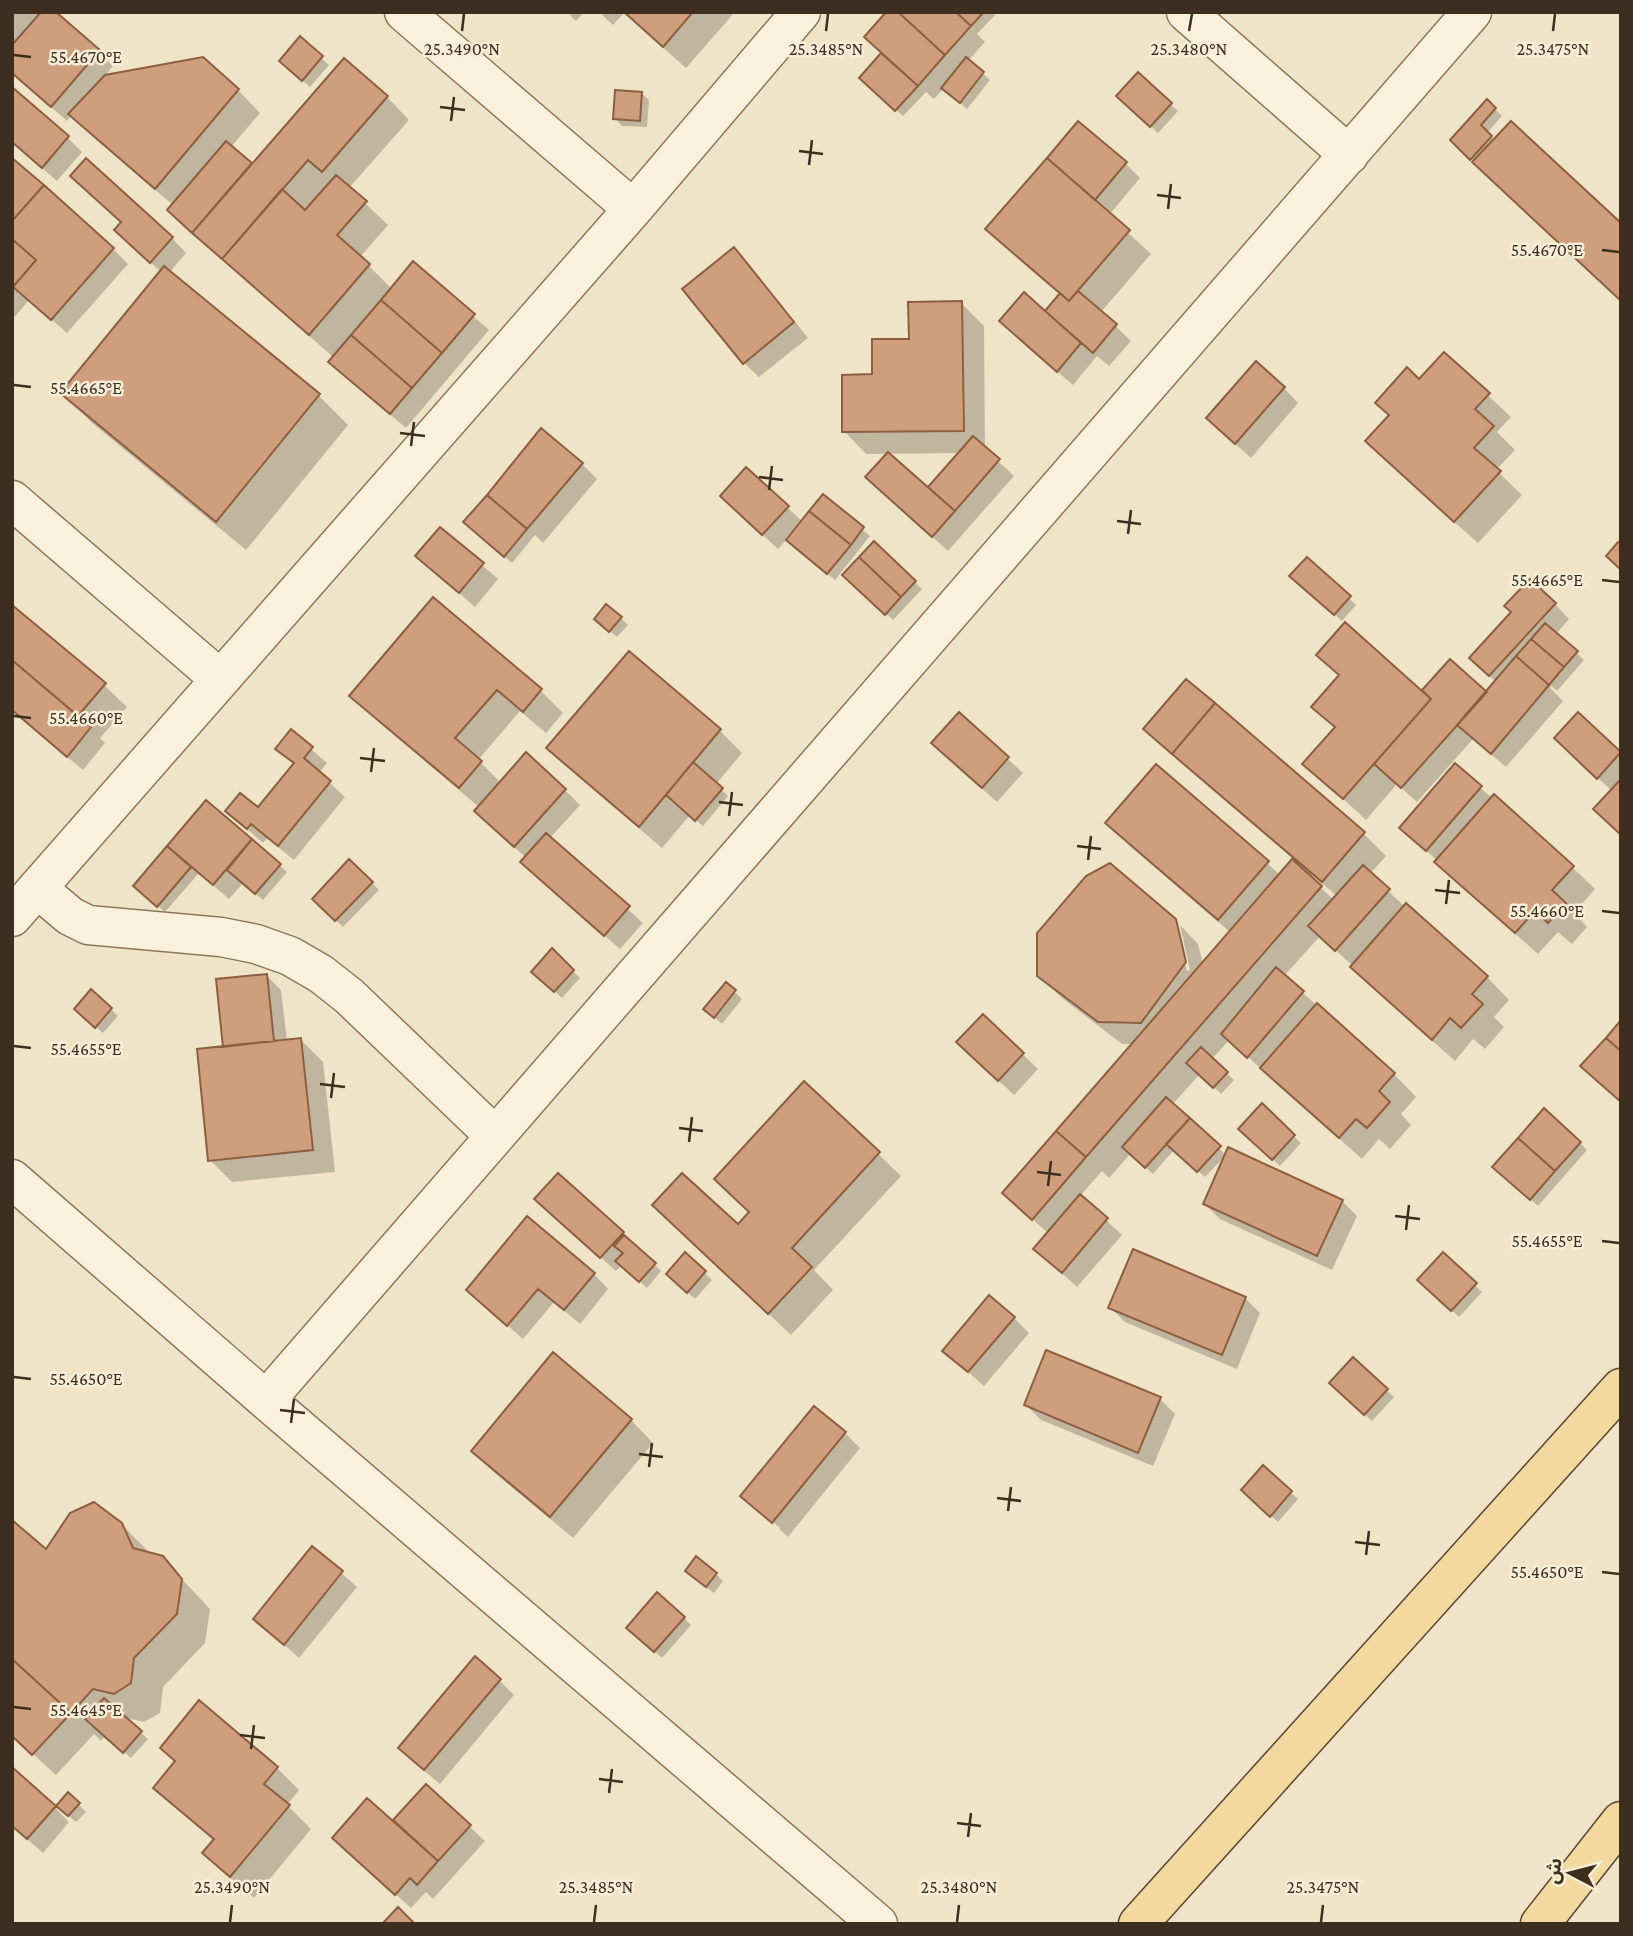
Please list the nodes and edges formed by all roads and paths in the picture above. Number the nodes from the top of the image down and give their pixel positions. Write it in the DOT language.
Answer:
graph roads {
  1 [pos="404,12"];
  2 [pos="801,12"];
  3 [pos="1186,12"];
  4 [pos="1472,12"];
  5 [pos="1349,155"];
  6 [pos="633,209"];
  7 [pos="12,500"];
  8 [pos="220,679"];
  9 [pos="37,888"];
  10 [pos="12,917"];
  11 [pos="495,1136"];
  12 [pos="12,1179"];
  13 [pos="1621,1388"];
  14 [pos="266,1400"];
  15 [pos="1621,1821"];
  16 [pos="878,1924"];
  17 [pos="1138,1924"];
  18 [pos="1540,1924"];
  1 -- 6 [label="street"];
  2 -- 6 [label="street"];
  3 -- 5 [label="street"];
  4 -- 5 [label="street"];
  5 -- 11 [label="street"];
  6 -- 8 [label="street"];
  7 -- 8 [label="street"];
  8 -- 9 [label="street"];
  9 -- 10 [label="street"];
  9 -- 11 [label="street"];
  11 -- 14 [label="street"];
  12 -- 14 [label="street"];
  13 -- 17 [label="main road"];
  14 -- 16 [label="street"];
  15 -- 18 [label="main road"];
}
